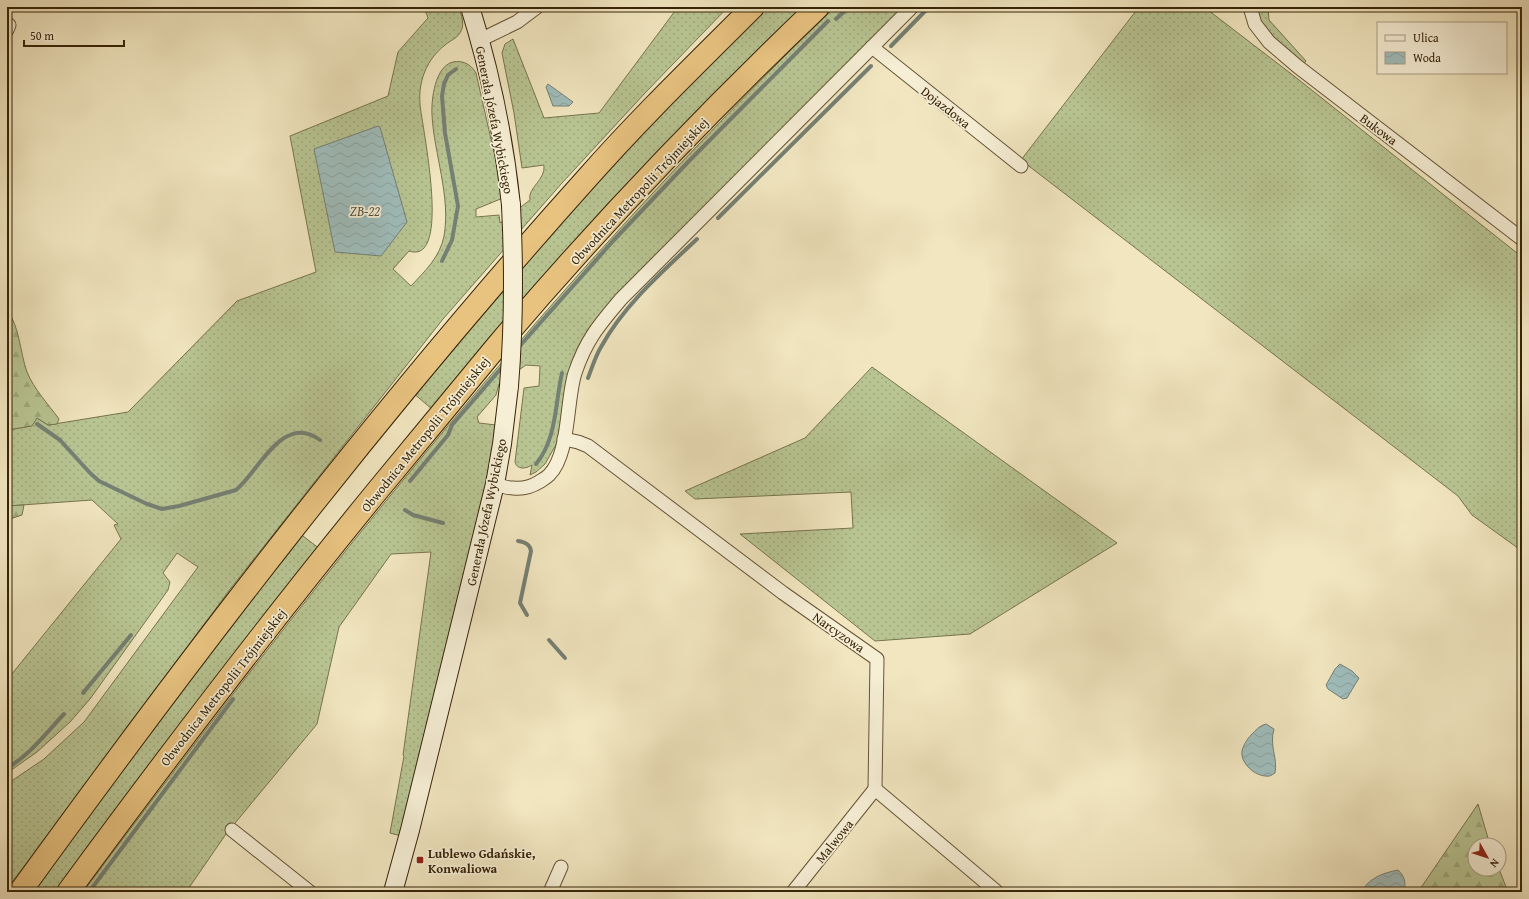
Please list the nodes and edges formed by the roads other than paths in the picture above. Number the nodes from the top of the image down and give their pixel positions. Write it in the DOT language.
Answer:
graph roads {
  1 [pos="470,7"];
  2 [pos="537,7"];
  3 [pos="753,7"];
  4 [pos="818,7"];
  5 [pos="912,7"];
  6 [pos="1250,7"];
  7 [pos="7,25"];
  8 [pos="7,30"];
  9 [pos="480,40"];
  10 [pos="872,47"];
  11 [pos="1021,166"];
  12 [pos="1522,239"];
  13 [pos="564,440"];
  14 [pos="495,484"];
  15 [pos="875,790"];
  16 [pos="232,830"];
  17 [pos="561,867"];
  18 [pos="20,892"];
  19 [pos="68,892"];
  20 [pos="310,892"];
  21 [pos="393,892"];
  22 [pos="550,892"];
  23 [pos="793,892"];
  24 [pos="997,892"];
  1 -- 9 [label="main road, Generała Józefa Wybickiego"];
  2 -- 9 [label="street"];
  3 -- 18 [label="highway"];
  4 -- 19 [label="highway, Obwodnica Metropolii Trójmiejskiej"];
  5 -- 10 [label="street"];
  6 -- 12 [label="street, Bukowa"];
  7 -- 8 [label="street"];
  9 -- 14 [label="main road, Generała Józefa Wybickiego, bridge"];
  10 -- 11 [label="street, Dojazdowa"];
  10 -- 13 [label="street"];
  13 -- 14 [label="street"];
  13 -- 15 [label="street, Narcyzowa"];
  14 -- 21 [label="main road, Generała Józefa Wybickiego"];
  15 -- 23 [label="street, Malwowa"];
  15 -- 24 [label="street"];
  16 -- 20 [label="street"];
  17 -- 22 [label="street"];
}
